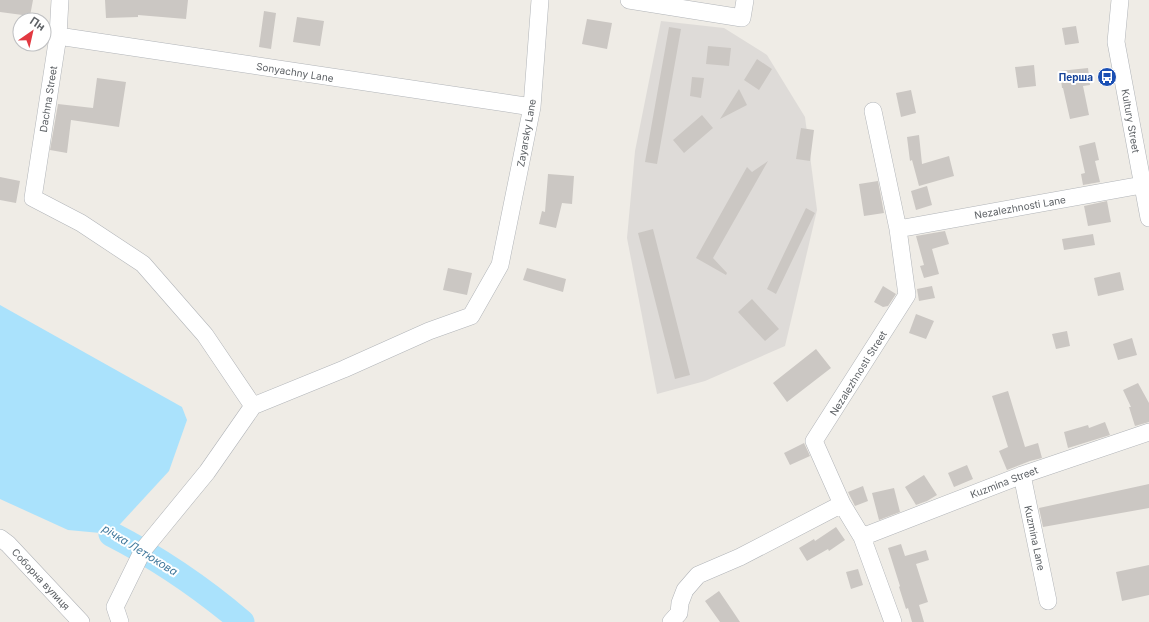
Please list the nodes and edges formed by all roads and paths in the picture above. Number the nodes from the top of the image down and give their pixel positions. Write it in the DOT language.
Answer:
graph roads {
  1 [pos="60,0"];
  2 [pos="540,0"];
  3 [pos="629,0"];
  4 [pos="745,0"];
  5 [pos="1120,0"];
  6 [pos="58,36"];
  7 [pos="532,107"];
  8 [pos="873,111"];
  9 [pos="1142,185"];
  10 [pos="1149,218"];
  11 [pos="898,229"];
  12 [pos="253,406"];
  13 [pos="1149,432"];
  14 [pos="1022,475"];
  15 [pos="842,504"];
  16 [pos="862,537"];
  17 [pos="0,538"];
  18 [pos="1048,601"];
  19 [pos="679,619"];
  20 [pos="81,622"];
  21 [pos="120,622"];
  22 [pos="893,622"];
  1 -- 6 [label="street, Dachna Street"];
  2 -- 7 [label="street, Zayarsky Lane"];
  3 -- 4 [label="street"];
  5 -- 9 [label="street, Kultury Street"];
  6 -- 7 [label="street, Sonyachny Lane"];
  6 -- 12 [label="street, Dachna Street"];
  7 -- 12 [label="street, Zayarsky Lane"];
  8 -- 11 [label="street, Nezalezhnosti Street"];
  9 -- 10 [label="street, Kultury Street"];
  9 -- 11 [label="street, Nezalezhnosti Lane"];
  11 -- 15 [label="street, Nezalezhnosti Street"];
  12 -- 21 [label="street"];
  13 -- 14 [label="street, Kuzmina Street"];
  14 -- 16 [label="street, Kuzmina Street"];
  14 -- 18 [label="street, Kuzmina Lane"];
  15 -- 16 [label="street, Nezalezhnosti Street"];
  15 -- 19 [label="street"];
  16 -- 22 [label="street, Nezalezhnosti Street"];
  17 -- 20 [label="street, Соборна вулиця"];
}
